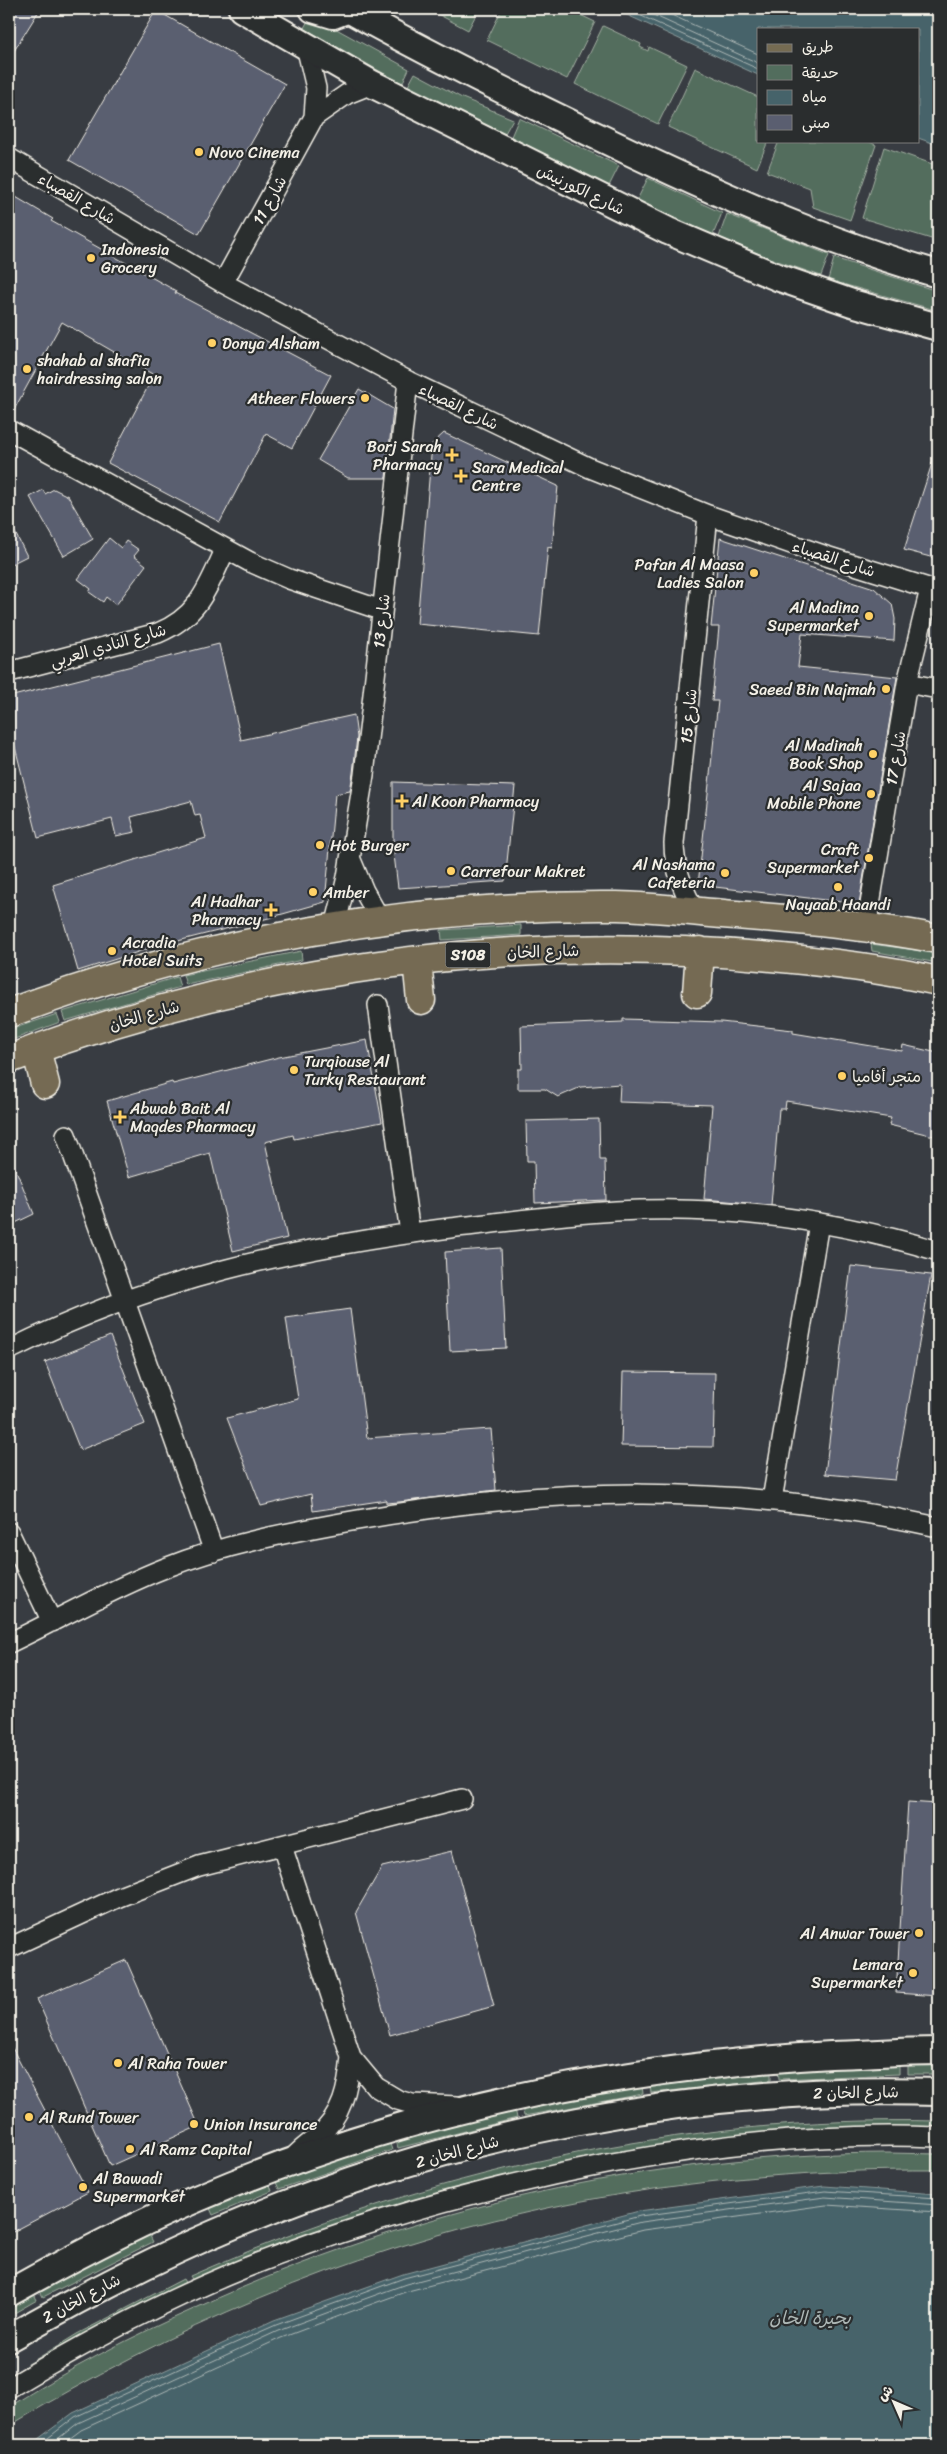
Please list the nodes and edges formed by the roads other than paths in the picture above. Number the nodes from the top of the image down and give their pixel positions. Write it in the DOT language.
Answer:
graph roads {
  1 [pos="242,9"];
  2 [pos="313,9"];
  3 [pos="348,9"];
  4 [pos="274,18"];
  5 [pos="306,46"];
  6 [pos="372,84"];
  7 [pos="314,118"];
  8 [pos="9,158"];
  9 [pos="938,274"];
  10 [pos="223,283"];
  11 [pos="938,326"];
  12 [pos="408,381"];
  13 [pos="9,430"];
  14 [pos="708,515"];
  15 [pos="225,550"];
  16 [pos="934,590"];
  17 [pos="382,610"];
  18 [pos="9,672"];
  19 [pos="907,683"];
  20 [pos="938,689"];
  21 [pos="351,860"];
  22 [pos="642,908"];
  23 [pos="695,912"];
  24 [pos="381,921"];
  25 [pos="335,927"];
  26 [pos="866,928"];
  27 [pos="938,938"];
  28 [pos="533,951"];
  29 [pos="700,951"];
  30 [pos="417,961"];
  31 [pos="938,981"];
  32 [pos="697,993"];
  33 [pos="421,1000"];
  34 [pos="378,1005"];
  35 [pos="9,1013"];
  36 [pos="36,1049"];
  37 [pos="9,1059"];
  38 [pos="45,1084"];
  39 [pos="66,1135"];
  40 [pos="818,1223"];
  41 [pos="410,1233"];
  42 [pos="938,1251"];
  43 [pos="125,1299"];
  44 [pos="9,1350"];
  45 [pos="772,1500"];
  46 [pos="938,1527"];
  47 [pos="9,1532"];
  48 [pos="214,1552"];
  49 [pos="52,1622"];
  50 [pos="9,1643"];
  51 [pos="462,1799"];
  52 [pos="282,1846"];
  53 [pos="9,1948"];
  54 [pos="938,2051"];
  55 [pos="351,2057"];
  56 [pos="938,2092"];
  57 [pos="468,2108"];
  58 [pos="938,2137"];
  59 [pos="290,2162"];
  60 [pos="9,2293"];
  61 [pos="9,2338"];
  62 [pos="9,2388"];
  1 -- 4 [label="main road, شارع الكورنيش"];
  2 -- 3 [label="main road"];
  3 -- 9 [label="main road"];
  4 -- 5 [label="main road, شارع الكورنيش"];
  5 -- 6 [label="main road, شارع الكورنيش"];
  5 -- 7 [label="street, شارع 11"];
  6 -- 7 [label="street, شارع 11"];
  6 -- 11 [label="main road, شارع الكورنيش"];
  7 -- 10 [label="street, شارع 11"];
  8 -- 10 [label="street, شارع القصباء"];
  10 -- 12 [label="street, شارع القصباء"];
  12 -- 14 [label="street, شارع القصباء"];
  12 -- 17 [label="street, شارع 13"];
  13 -- 15 [label="street"];
  14 -- 16 [label="street, شارع القصباء"];
  14 -- 23 [label="street, شارع 15"];
  15 -- 17 [label="street"];
  15 -- 18 [label="street, شارع النادي العربي"];
  16 -- 19 [label="street, شارع 17"];
  17 -- 21 [label="street, شارع 13"];
  19 -- 20 [label="street"];
  19 -- 26 [label="street, شارع 17"];
  21 -- 24 [label="street"];
  21 -- 25 [label="street, شارع 13"];
  22 -- 23 [label="main road"];
  22 -- 24 [label="main road"];
  22 -- 28 [label="main road"];
  23 -- 26 [label="main road"];
  24 -- 25 [label="main road"];
  25 -- 35 [label="main road"];
  26 -- 27 [label="main road"];
  28 -- 29 [label="main road, شارع الخان / S108"];
  28 -- 30 [label="main road, شارع الخان / S108"];
  29 -- 31 [label="main road, شارع الخان / S108"];
  29 -- 32 [label="main road"];
  30 -- 33 [label="main road"];
  30 -- 36 [label="main road, شارع الخان / S108"];
  34 -- 41 [label="street"];
  36 -- 37 [label="main road, شارع الخان / S108"];
  36 -- 38 [label="main road"];
  39 -- 43 [label="street"];
  40 -- 41 [label="street"];
  40 -- 42 [label="street"];
  40 -- 45 [label="street"];
  41 -- 43 [label="street"];
  43 -- 44 [label="street"];
  43 -- 48 [label="street"];
  45 -- 46 [label="street"];
  45 -- 48 [label="street"];
  47 -- 49 [label="street"];
  48 -- 49 [label="street"];
  49 -- 50 [label="street"];
  51 -- 52 [label="street"];
  52 -- 53 [label="street"];
  52 -- 55 [label="street"];
  54 -- 57 [label="main road"];
  55 -- 57 [label="street"];
  55 -- 59 [label="street"];
  56 -- 61 [label="main road, شارع الخان 2"];
  57 -- 59 [label="main road"];
  58 -- 62 [label="street"];
  59 -- 60 [label="main road"];
}
